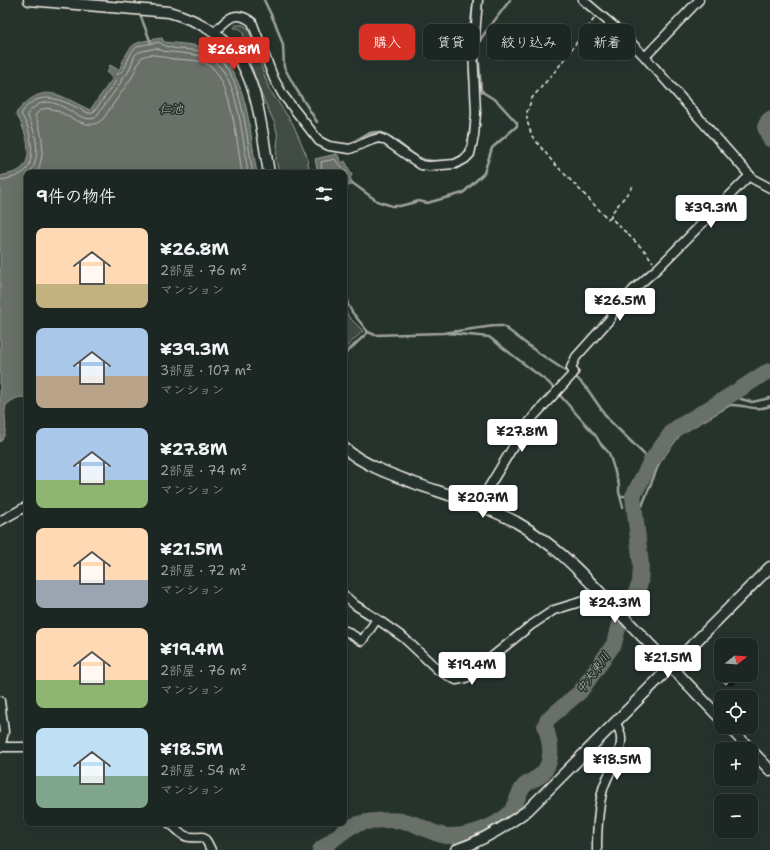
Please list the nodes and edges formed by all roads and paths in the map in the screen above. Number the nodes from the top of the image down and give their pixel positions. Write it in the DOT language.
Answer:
graph roads {
  1 [pos="29,0"];
  2 [pos="478,0"];
  3 [pos="583,0"];
  4 [pos="699,0"];
  5 [pos="125,5"];
  6 [pos="599,13"];
  7 [pos="215,32"];
  8 [pos="645,57"];
  9 [pos="268,170"];
  10 [pos="750,175"];
  11 [pos="634,185"];
  12 [pos="770,188"];
  13 [pos="611,218"];
  14 [pos="658,268"];
  15 [pos="347,450"];
  16 [pos="478,505"];
  17 [pos="24,508"];
  18 [pos="0,521"];
  19 [pos="770,567"];
  20 [pos="603,595"];
  21 [pos="347,598"];
  22 [pos="377,619"];
  23 [pos="347,632"];
  24 [pos="671,667"];
  25 [pos="0,702"];
  26 [pos="714,712"];
  27 [pos="615,723"];
  28 [pos="735,734"];
  29 [pos="743,742"];
  30 [pos="24,747"];
  31 [pos="0,748"];
  32 [pos="758,758"];
  33 [pos="770,770"];
  34 [pos="172,826"];
  35 [pos="211,850"];
  36 [pos="456,850"];
  37 [pos="597,850"];
  1 -- 5 [label="street"];
  2 -- 7 [label="street"];
  3 -- 6 [label="street"];
  4 -- 8 [label="street"];
  5 -- 7 [label="street"];
  6 -- 8 [label="street"];
  6 -- 13 [label="path"];
  7 -- 9 [label="street"];
  8 -- 10 [label="street"];
  10 -- 12 [label="street"];
  10 -- 14 [label="street"];
  11 -- 13 [label="path"];
  13 -- 14 [label="path"];
  14 -- 16 [label="street"];
  15 -- 16 [label="street"];
  16 -- 20 [label="street"];
  17 -- 18 [label="street"];
  19 -- 24 [label="street"];
  20 -- 22 [label="street"];
  20 -- 24 [label="street"];
  21 -- 22 [label="street"];
  22 -- 23 [label="street"];
  24 -- 26 [label="street"];
  24 -- 27 [label="street"];
  25 -- 31 [label="street"];
  27 -- 36 [label="street"];
  27 -- 37 [label="street"];
  28 -- 29 [label="street"];
  30 -- 31 [label="street"];
  32 -- 33 [label="street"];
  34 -- 35 [label="street"];
}
